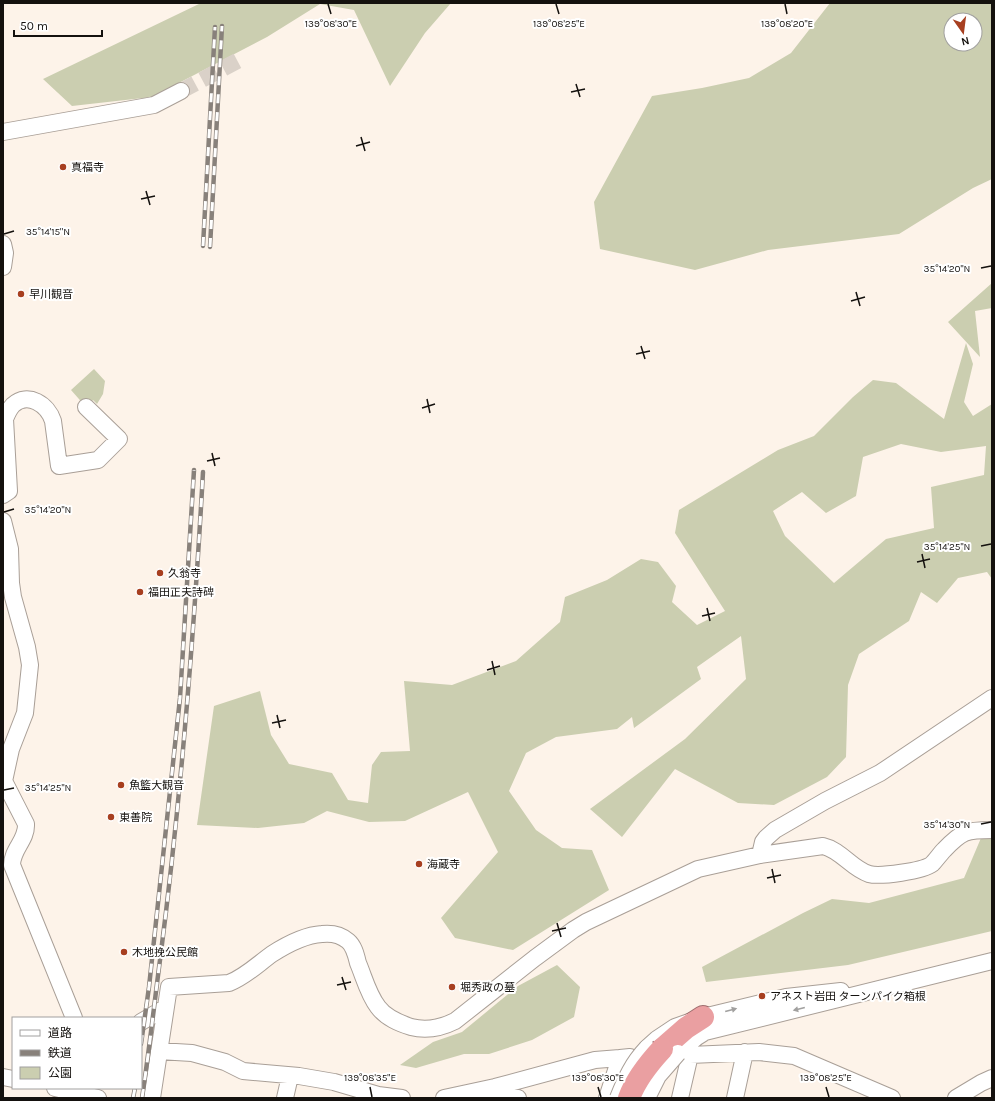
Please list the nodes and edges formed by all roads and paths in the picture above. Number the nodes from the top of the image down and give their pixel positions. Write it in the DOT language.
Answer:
graph roads {
  1 [pos="181,91"];
  2 [pos="3,132"];
  3 [pos="3,244"];
  4 [pos="3,267"];
  5 [pos="86,407"];
  6 [pos="3,496"];
  7 [pos="3,521"];
  8 [pos="992,698"];
  9 [pos="4,781"];
  10 [pos="992,830"];
  11 [pos="760,854"];
  12 [pos="992,961"];
  13 [pos="165,1008"];
  14 [pos="74,1017"];
  15 [pos="142,1021"];
  16 [pos="704,1024"];
  17 [pos="159,1051"];
  18 [pos="669,1051"];
  19 [pos="745,1052"];
  20 [pos="620,1058"];
  21 [pos="290,1076"];
  22 [pos="985,1086"];
  23 [pos="60,1089"];
  24 [pos="493,1093"];
  25 [pos="85,1094"];
  26 [pos="152,1098"];
  27 [pos="285,1098"];
  28 [pos="402,1098"];
  29 [pos="444,1098"];
  30 [pos="518,1098"];
  31 [pos="607,1098"];
  32 [pos="618,1098"];
  33 [pos="628,1098"];
  34 [pos="636,1098"];
  35 [pos="647,1098"];
  36 [pos="680,1098"];
  37 [pos="734,1098"];
  38 [pos="892,1098"];
  39 [pos="956,1098"];
  1 -- 2 [label="street"];
  3 -- 4 [label="street"];
  5 -- 6 [label="street"];
  7 -- 9 [label="street"];
  8 -- 11 [label="street"];
  9 -- 14 [label="street"];
  10 -- 11 [label="street"];
  11 -- 13 [label="street"];
  12 -- 16 [label="street"];
  13 -- 15 [label="street"];
  13 -- 17 [label="street"];
  16 -- 18 [label="highway"];
  17 -- 21 [label="street"];
  17 -- 26 [label="street"];
  18 -- 19 [label="street"];
  18 -- 20 [label="street"];
  18 -- 32 [label="street, bridge"];
  18 -- 33 [label="highway, bridge"];
  18 -- 34 [label="highway"];
  18 -- 35 [label="street, bridge"];
  18 -- 36 [label="street"];
  19 -- 37 [label="street"];
  19 -- 38 [label="street"];
  20 -- 24 [label="street"];
  20 -- 31 [label="street"];
  21 -- 27 [label="street"];
  21 -- 28 [label="street"];
  22 -- 39 [label="street"];
  23 -- 25 [label="street"];
  24 -- 29 [label="street"];
  24 -- 30 [label="street"];
}
